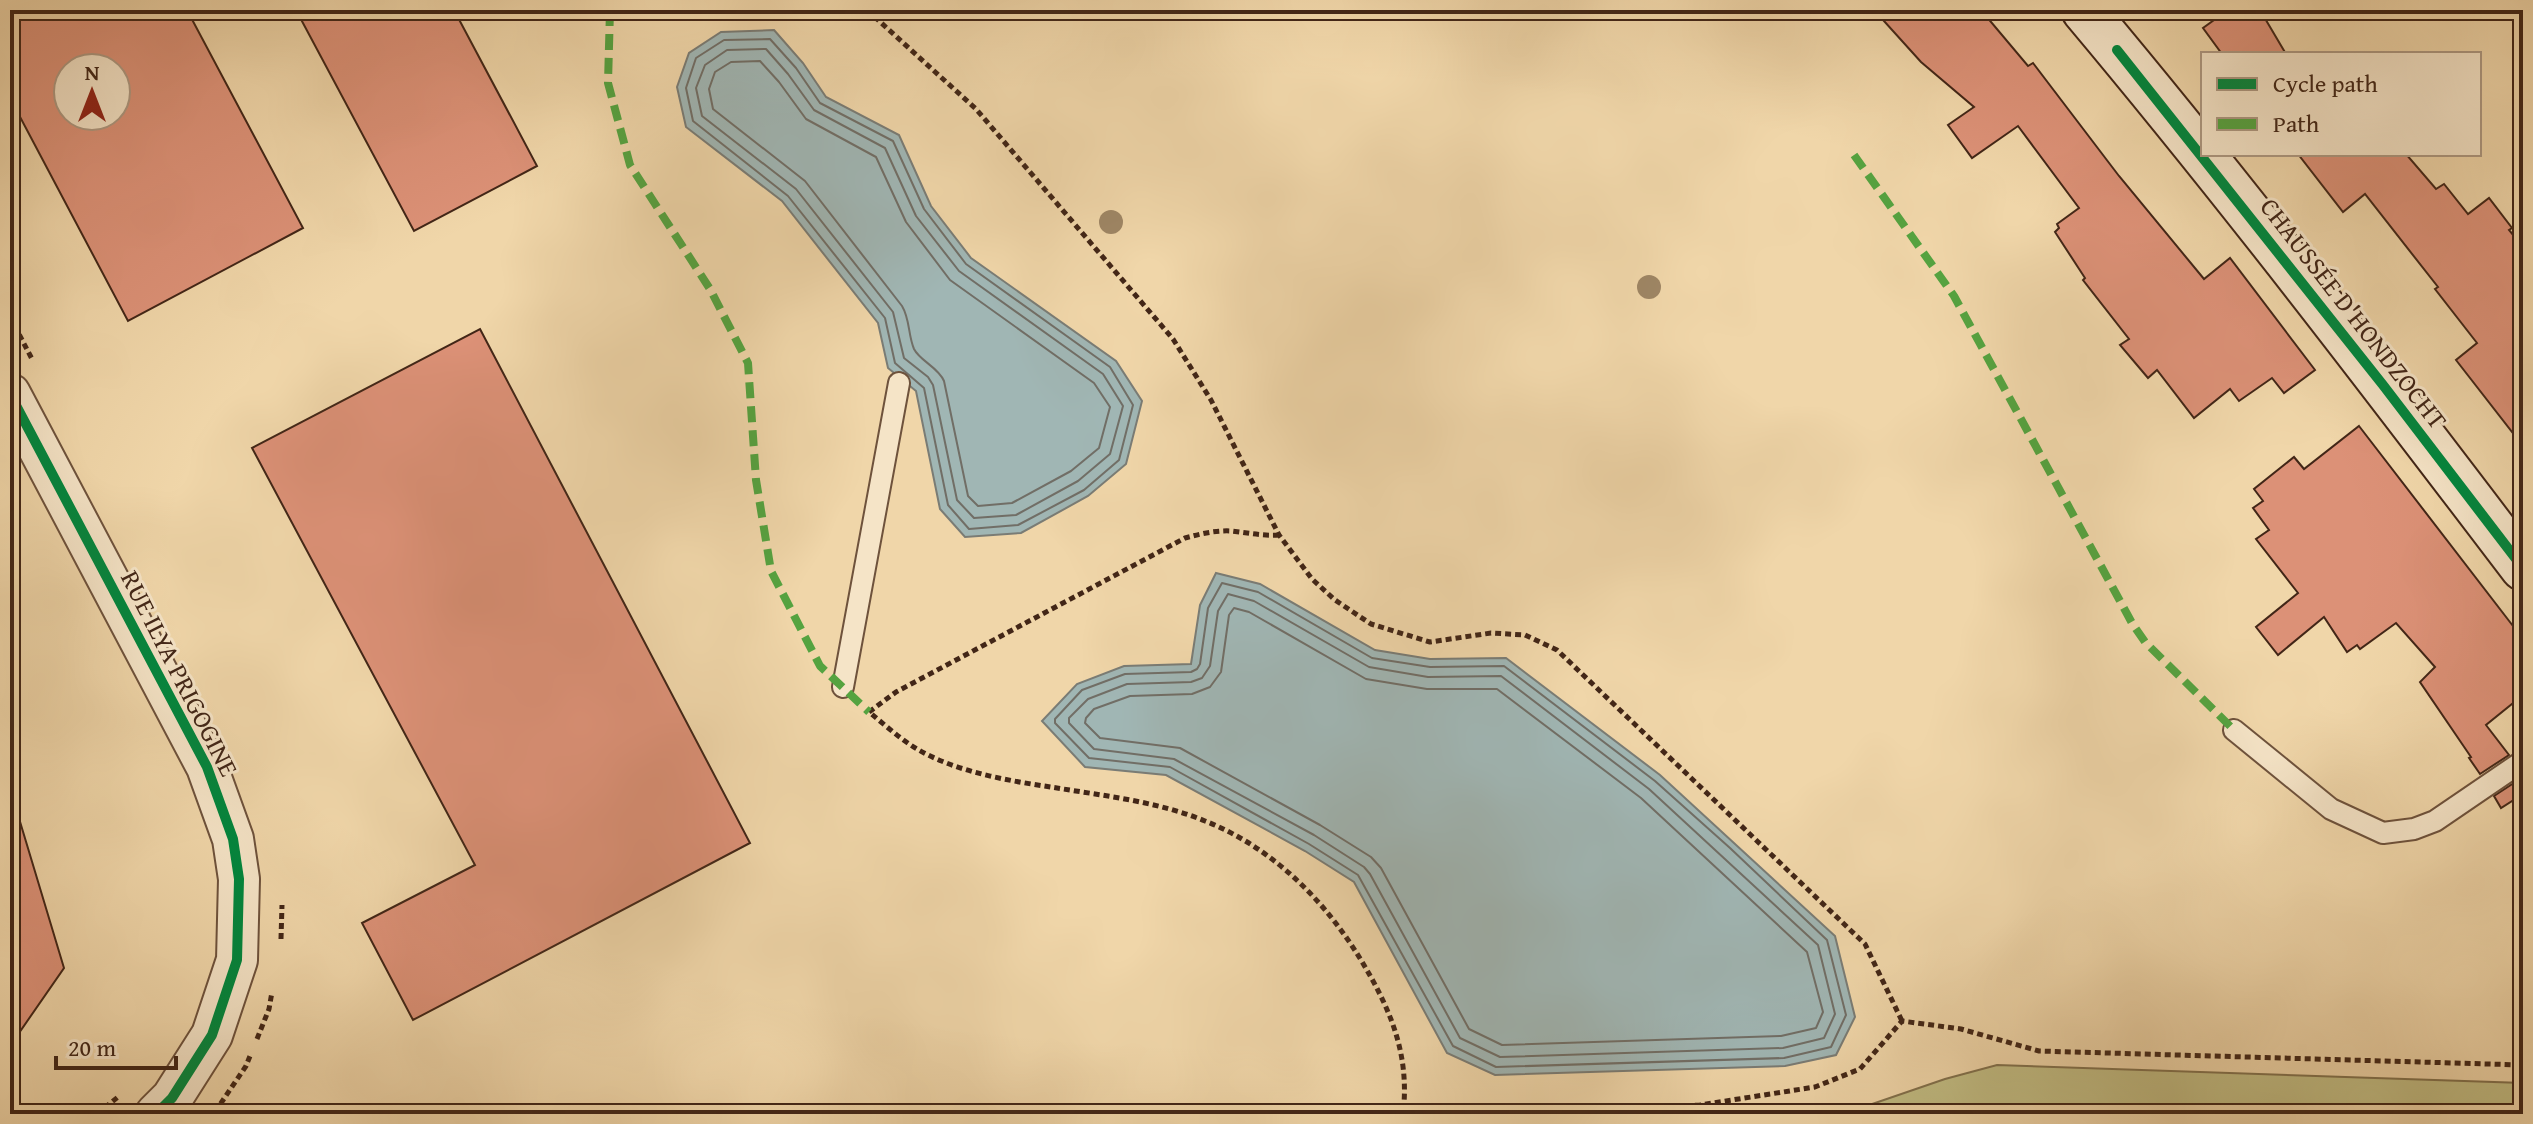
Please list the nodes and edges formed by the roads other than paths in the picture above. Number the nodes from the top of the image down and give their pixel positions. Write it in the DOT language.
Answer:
graph roads {
  1 [pos="2084,10"];
  2 [pos="2201,154"];
  3 [pos="2202,156"];
  4 [pos="899,383"];
  5 [pos="10,394"];
  6 [pos="2523,568"];
  7 [pos="843,687"];
  8 [pos="2234,730"];
  9 [pos="2523,761"];
  10 [pos="156,1114"];
  1 -- 2 [label="main road, CHAUSSÉE D'HONDZOCHT"];
  3 -- 6 [label="main road, CHAUSSÉE D'HONDZOCHT"];
  4 -- 7 [label="lane"];
  5 -- 10 [label="street, RUE ILYA PRIGOGINE"];
  8 -- 9 [label="lane"];
}
